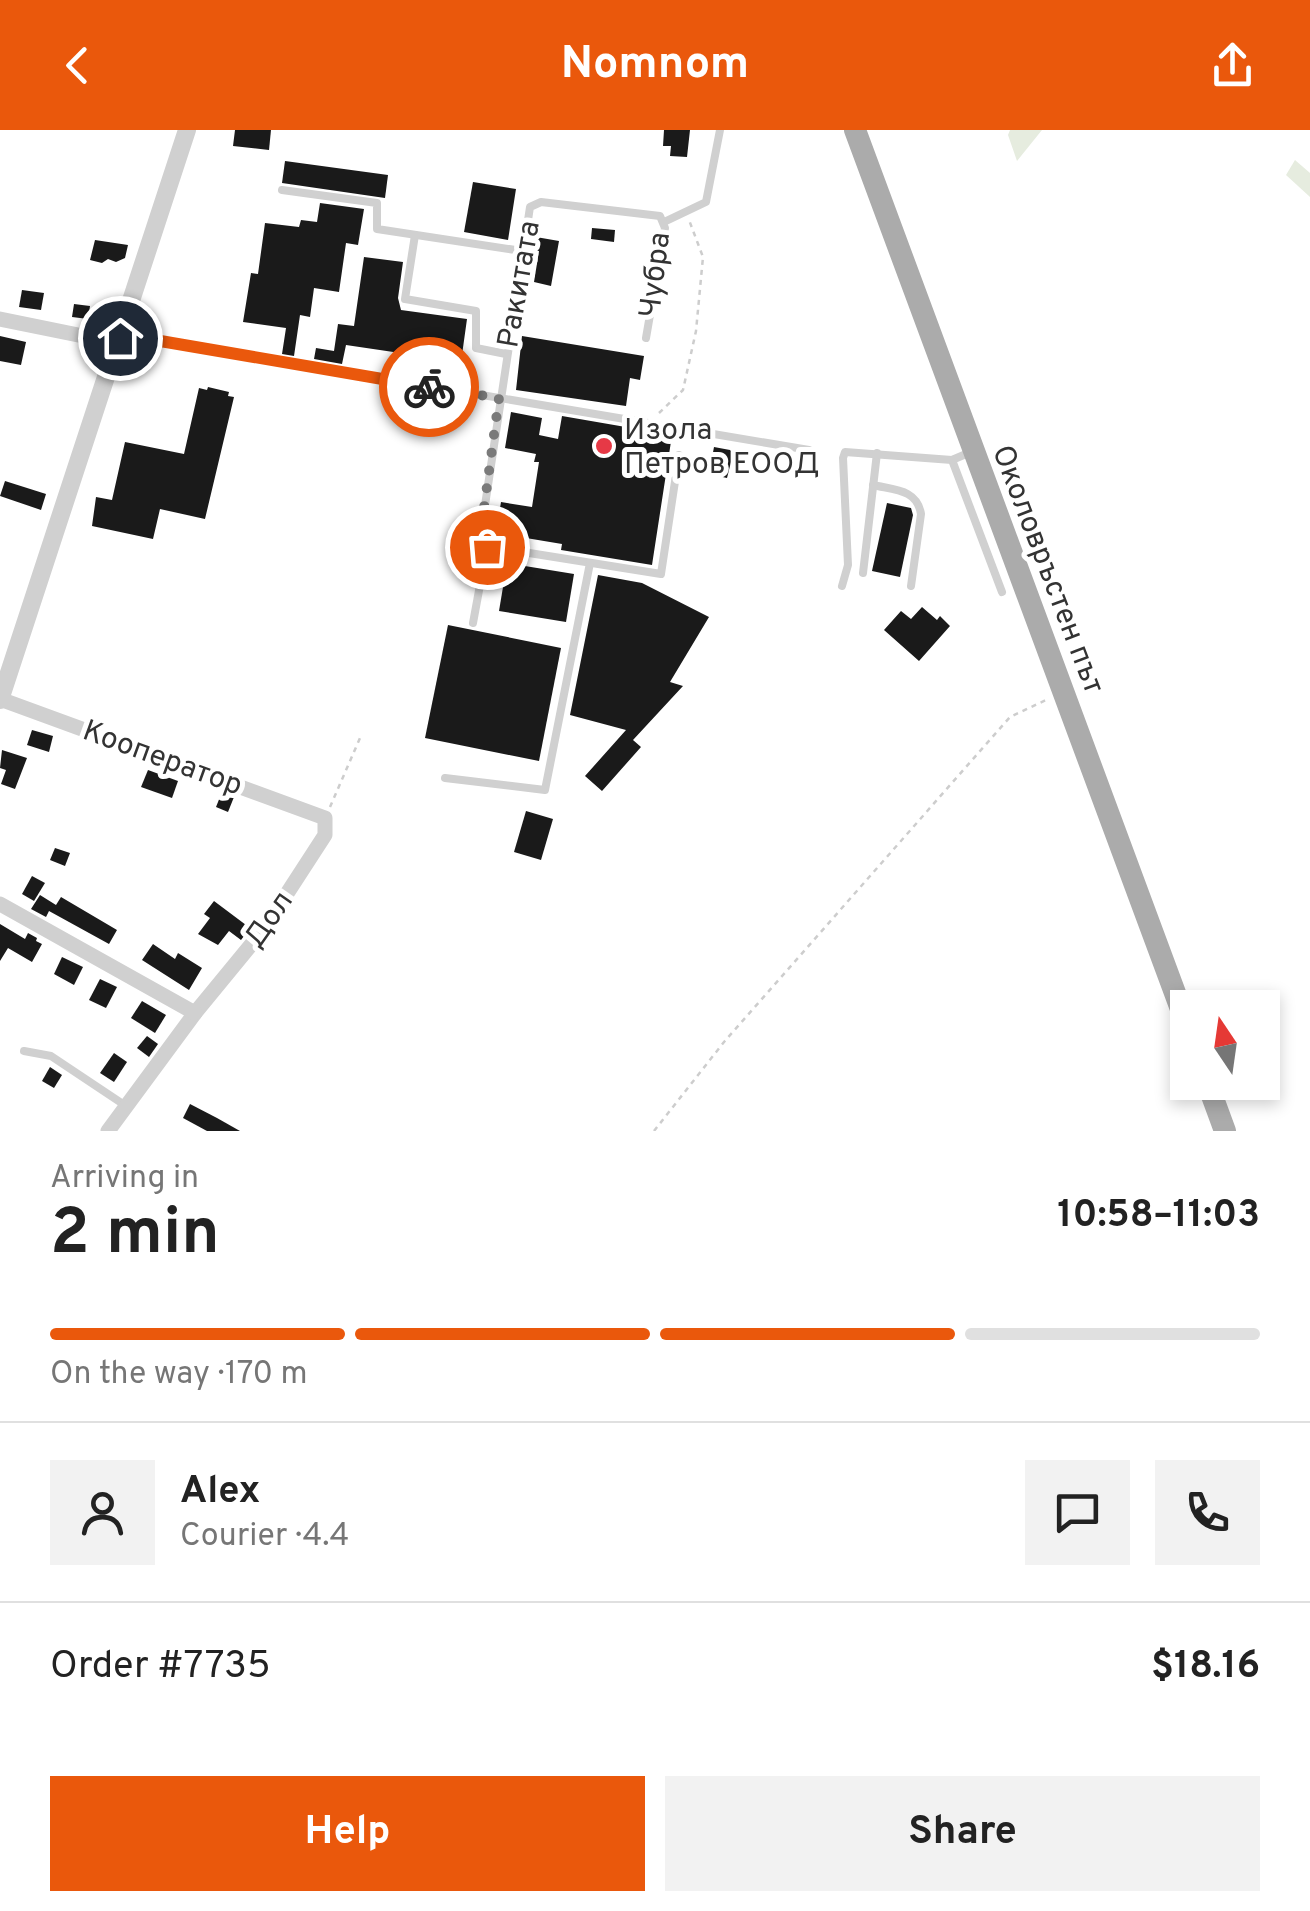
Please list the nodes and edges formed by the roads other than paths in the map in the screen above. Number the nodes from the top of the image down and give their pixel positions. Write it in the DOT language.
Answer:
graph roads {
  1 [pos="187,130"];
  2 [pos="720,130"];
  3 [pos="853,133"];
  4 [pos="282,190"];
  5 [pos="660,219"];
  6 [pos="415,235"];
  7 [pos="522,251"];
  8 [pos="0,319"];
  9 [pos="120,338"];
  10 [pos="646,338"];
  11 [pos="506,354"];
  12 [pos="499,398"];
  13 [pos="809,450"];
  14 [pos="877,454"];
  15 [pos="679,455"];
  16 [pos="963,455"];
  17 [pos="873,485"];
  18 [pos="483,546"];
  19 [pos="590,563"];
  20 [pos="863,573"];
  21 [pos="842,586"];
  22 [pos="910,586"];
  23 [pos="1002,592"];
  24 [pos="473,623"];
  25 [pos="0,699"];
  26 [pos="444,778"];
  27 [pos="325,818"];
  28 [pos="0,904"];
  29 [pos="1174,990"];
  30 [pos="196,1012"];
  31 [pos="24,1051"];
  32 [pos="1215,1100"];
  33 [pos="126,1106"];
  34 [pos="108,1131"];
  35 [pos="1226,1131"];
  1 -- 9 [label="street"];
  2 -- 5 [label="lane"];
  3 -- 16 [label="main road, Околовръстен път"];
  4 -- 6 [label="lane"];
  5 -- 7 [label="lane, Ракитата"];
  5 -- 10 [label="lane, Чубра"];
  6 -- 7 [label="lane"];
  6 -- 11 [label="lane"];
  7 -- 11 [label="lane, Ракитата"];
  8 -- 9 [label="street"];
  9 -- 12 [label="lane"];
  9 -- 25 [label="street"];
  11 -- 12 [label="lane, Ракитата"];
  12 -- 13 [label="lane"];
  12 -- 18 [label="lane, Ракитата"];
  14 -- 16 [label="lane"];
  14 -- 17 [label="lane"];
  14 -- 21 [label="lane"];
  15 -- 19 [label="lane"];
  16 -- 23 [label="lane"];
  16 -- 29 [label="main road, Околовръстен път"];
  17 -- 20 [label="lane"];
  17 -- 22 [label="lane"];
  18 -- 19 [label="lane"];
  18 -- 24 [label="lane, Ракитата"];
  19 -- 26 [label="lane"];
  25 -- 27 [label="street, Кооператор"];
  27 -- 30 [label="street, Дол"];
  28 -- 30 [label="street"];
  30 -- 33 [label="street, Дол"];
  31 -- 33 [label="lane"];
  32 -- 35 [label="main road"];
  33 -- 34 [label="street, Дол"];
}
